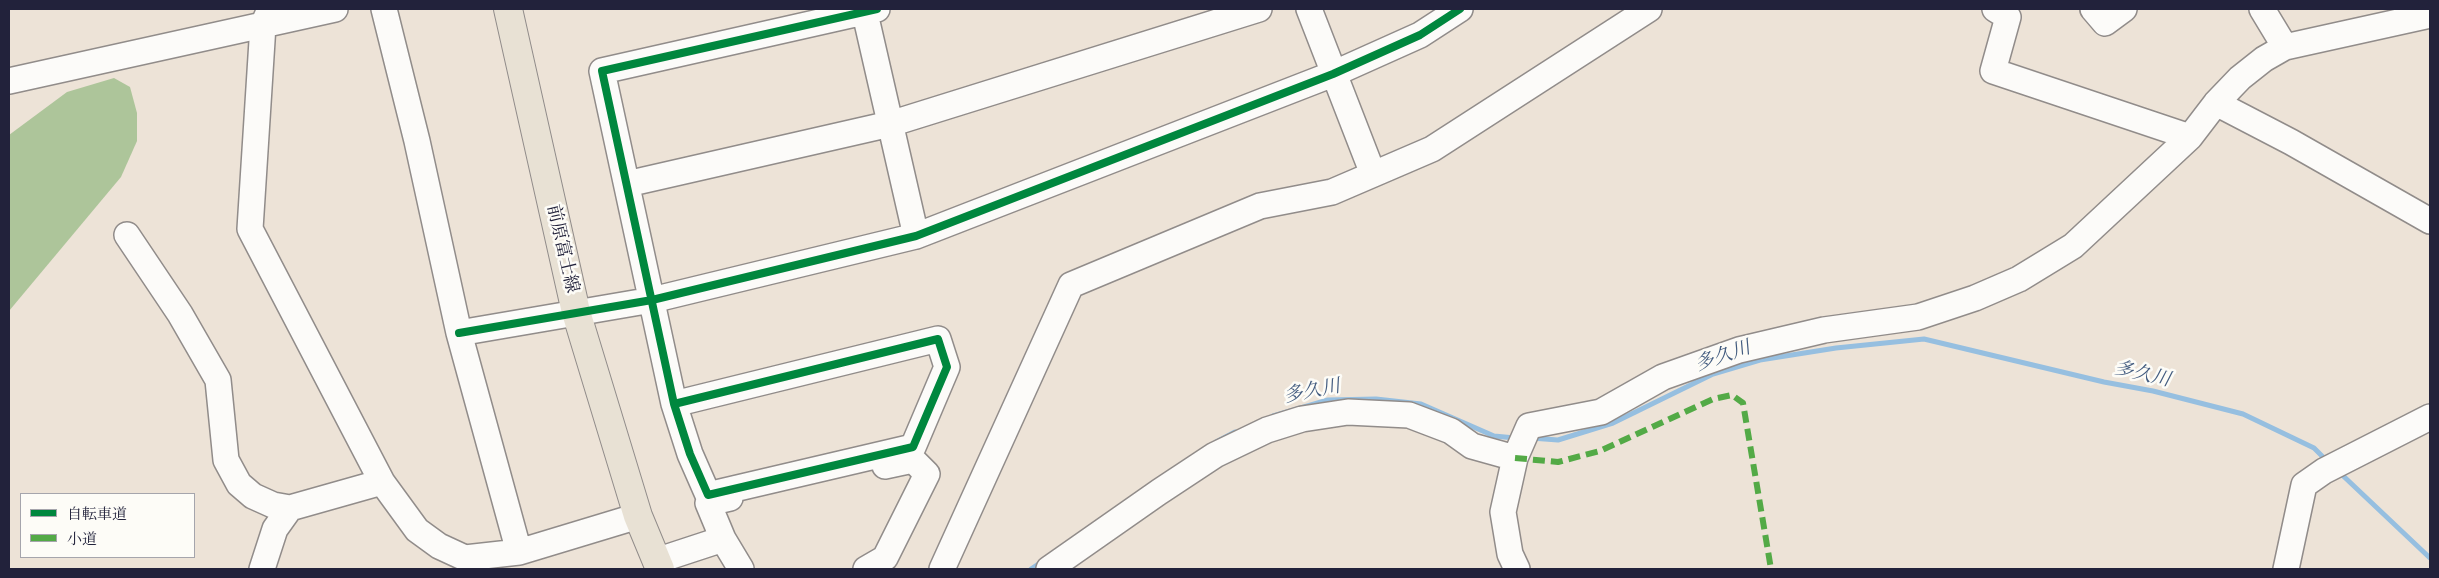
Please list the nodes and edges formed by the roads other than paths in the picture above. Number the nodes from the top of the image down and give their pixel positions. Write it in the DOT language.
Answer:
graph roads {
  1 [pos="335,9"];
  2 [pos="384,9"];
  3 [pos="508,9"];
  4 [pos="1259,9"];
  5 [pos="1309,9"];
  6 [pos="1460,9"];
  7 [pos="1649,9"];
  8 [pos="1995,9"];
  9 [pos="2093,9"];
  10 [pos="2124,9"];
  11 [pos="2262,9"];
  12 [pos="868,10"];
  13 [pos="2430,15"];
  14 [pos="266,17"];
  15 [pos="2285,47"];
  16 [pos="1333,74"];
  17 [pos="9,81"];
  18 [pos="2216,103"];
  19 [pos="890,124"];
  20 [pos="2190,137"];
  21 [pos="1373,174"];
  22 [pos="627,184"];
  23 [pos="2430,221"];
  24 [pos="128,235"];
  25 [pos="916,236"];
  26 [pos="652,300"];
  27 [pos="576,312"];
  28 [pos="459,334"];
  29 [pos="674,404"];
  30 [pos="2430,416"];
  31 [pos="1522,443"];
  32 [pos="382,482"];
  33 [pos="290,508"];
  34 [pos="638,516"];
  35 [pos="722,539"];
  36 [pos="519,552"];
  37 [pos="658,565"];
  38 [pos="262,569"];
  39 [pos="741,569"];
  40 [pos="866,569"];
  41 [pos="942,569"];
  42 [pos="1049,569"];
  43 [pos="1517,569"];
  44 [pos="2286,569"];
  1 -- 14 [label="street"];
  2 -- 28 [label="street"];
  3 -- 27 [label="main road, 前原富士線"];
  4 -- 19 [label="street"];
  5 -- 16 [label="street"];
  6 -- 16 [label="street"];
  7 -- 21 [label="street"];
  8 -- 20 [label="street"];
  9 -- 10 [label="street"];
  11 -- 15 [label="street"];
  12 -- 19 [label="street"];
  12 -- 22 [label="street"];
  13 -- 15 [label="street"];
  14 -- 17 [label="street"];
  14 -- 32 [label="street"];
  15 -- 18 [label="street"];
  16 -- 21 [label="street"];
  16 -- 25 [label="street"];
  18 -- 20 [label="street"];
  18 -- 23 [label="street"];
  19 -- 22 [label="street"];
  19 -- 25 [label="street"];
  20 -- 31 [label="street"];
  21 -- 41 [label="street"];
  22 -- 26 [label="street"];
  24 -- 33 [label="street"];
  25 -- 26 [label="street"];
  26 -- 27 [label="street"];
  26 -- 29 [label="street"];
  27 -- 28 [label="street"];
  27 -- 34 [label="main road, 前原富士線"];
  28 -- 36 [label="street"];
  29 -- 29 [label="street"];
  30 -- 44 [label="street"];
  31 -- 42 [label="street"];
  31 -- 43 [label="street"];
  32 -- 33 [label="street"];
  32 -- 36 [label="street"];
  33 -- 38 [label="street"];
  34 -- 36 [label="street"];
  34 -- 37 [label="main road, 前原富士線"];
  35 -- 37 [label="street"];
  35 -- 39 [label="street"];
  35 -- 40 [label="street"];
}
